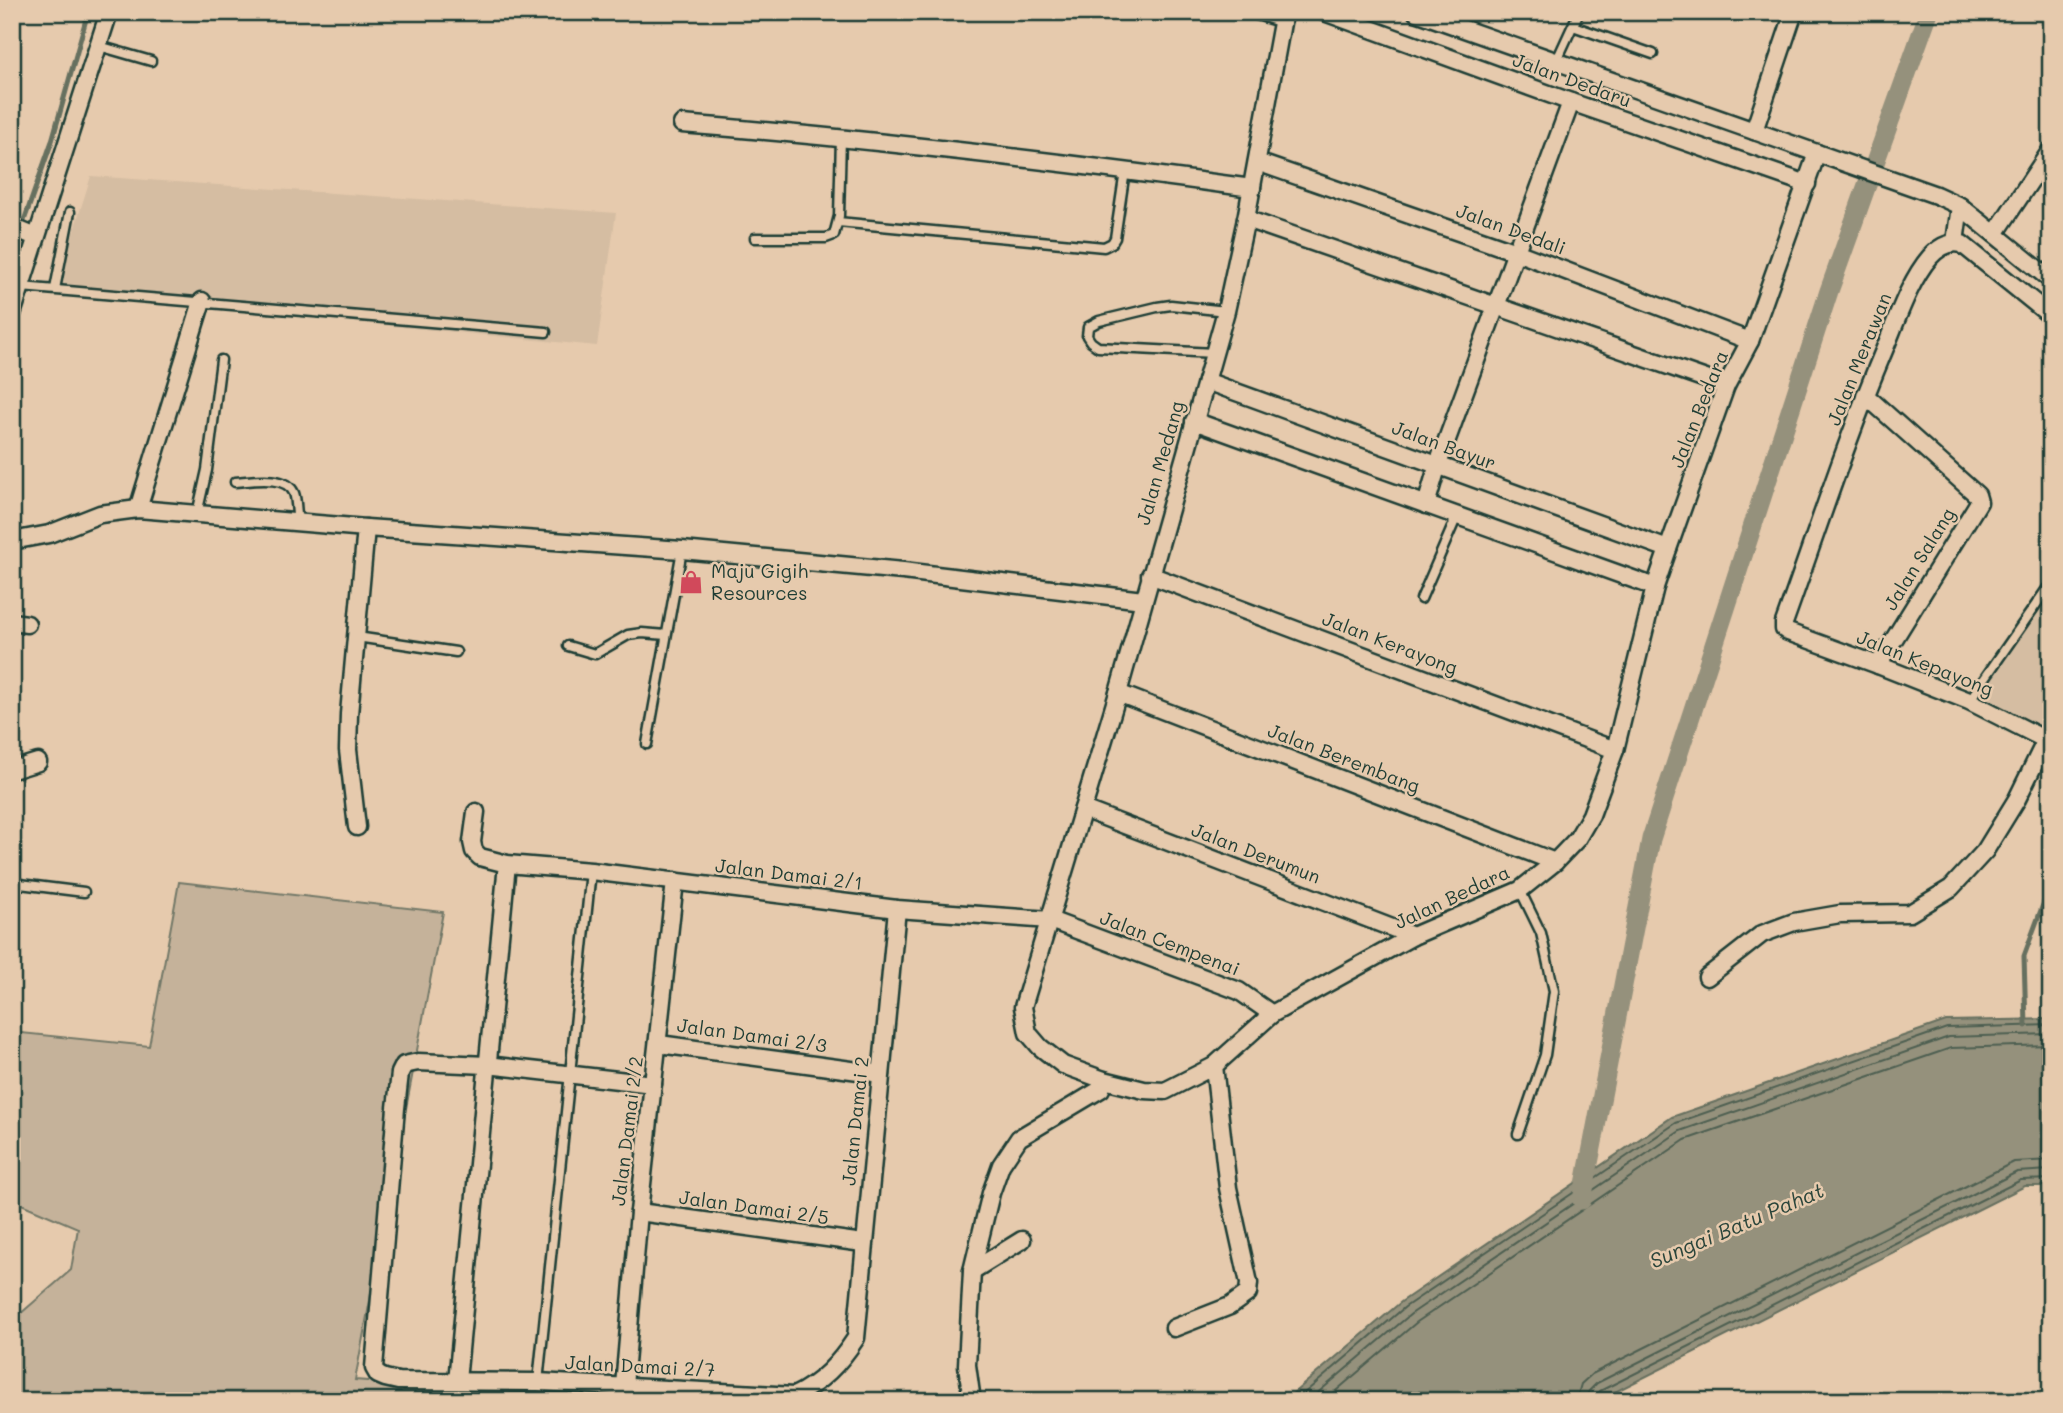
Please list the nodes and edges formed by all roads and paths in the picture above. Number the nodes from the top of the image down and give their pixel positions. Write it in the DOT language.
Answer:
graph roads {
  1 [pos="108,12"];
  2 [pos="1247,12"];
  3 [pos="1324,12"];
  4 [pos="1416,12"];
  5 [pos="1579,12"];
  6 [pos="1794,12"];
  7 [pos="1446,17"];
  8 [pos="1283,18"];
  9 [pos="1573,26"];
  10 [pos="99,46"];
  11 [pos="1653,54"];
  12 [pos="151,61"];
  13 [pos="1556,62"];
  14 [pos="1571,102"];
  15 [pos="682,124"];
  16 [pos="1754,131"];
  17 [pos="841,137"];
  18 [pos="2051,150"];
  19 [pos="1817,153"];
  20 [pos="1257,162"];
  21 [pos="1125,171"];
  22 [pos="1807,184"];
  23 [pos="1252,188"];
  24 [pos="1960,206"];
  25 [pos="70,212"];
  26 [pos="1246,219"];
  27 [pos="838,222"];
  28 [pos="12,227"];
  29 [pos="1995,234"];
  30 [pos="32,236"];
  31 [pos="755,238"];
  32 [pos="1955,242"];
  33 [pos="1516,252"];
  34 [pos="2051,280"];
  35 [pos="17,285"];
  36 [pos="55,289"];
  37 [pos="202,301"];
  38 [pos="1496,306"];
  39 [pos="1226,312"];
  40 [pos="12,314"];
  41 [pos="2051,316"];
  42 [pos="546,332"];
  43 [pos="1750,341"];
  44 [pos="1214,353"];
  45 [pos="221,360"];
  46 [pos="1206,381"];
  47 [pos="1726,386"];
  48 [pos="1865,395"];
  49 [pos="1195,421"];
  50 [pos="1438,464"];
  51 [pos="235,482"];
  52 [pos="1426,505"];
  53 [pos="138,509"];
  54 [pos="197,514"];
  55 [pos="1457,516"];
  56 [pos="298,522"];
  57 [pos="366,528"];
  58 [pos="12,541"];
  59 [pos="1668,549"];
  60 [pos="682,550"];
  61 [pos="1150,575"];
  62 [pos="2051,583"];
  63 [pos="1656,587"];
  64 [pos="1421,599"];
  65 [pos="1143,600"];
  66 [pos="1784,623"];
  67 [pos="666,635"];
  68 [pos="357,637"];
  69 [pos="568,646"];
  70 [pos="456,652"];
  71 [pos="1878,665"];
  72 [pos="1118,693"];
  73 [pos="1969,701"];
  74 [pos="2048,736"];
  75 [pos="647,744"];
  76 [pos="1615,750"];
  77 [pos="37,762"];
  78 [pos="12,770"];
  79 [pos="1083,809"];
  80 [pos="476,813"];
  81 [pos="357,827"];
  82 [pos="1555,862"];
  83 [pos="507,864"];
  84 [pos="591,871"];
  85 [pos="675,881"];
  86 [pos="12,883"];
  87 [pos="1520,890"];
  88 [pos="84,892"];
  89 [pos="897,909"];
  90 [pos="1049,920"];
  91 [pos="1413,936"];
  92 [pos="1707,977"];
  93 [pos="1272,1014"];
  94 [pos="659,1044"];
  95 [pos="487,1065"];
  96 [pos="1214,1066"];
  97 [pos="569,1073"];
  98 [pos="881,1074"];
  99 [pos="1104,1080"];
  100 [pos="653,1084"];
  101 [pos="1518,1134"];
  102 [pos="639,1212"];
  103 [pos="1022,1240"];
  104 [pos="863,1243"];
  105 [pos="972,1271"];
  106 [pos="1174,1328"];
  107 [pos="856,1338"];
  108 [pos="457,1381"];
  109 [pos="538,1382"];
  110 [pos="624,1386"];
  111 [pos="972,1401"];
  1 -- 10 [label="street"];
  2 -- 8 [label="lane"];
  3 -- 14 [label="street, Jalan Dedaru"];
  4 -- 7 [label="street, Jalan Dedaru"];
  5 -- 9 [label="lane"];
  6 -- 16 [label="street"];
  7 -- 13 [label="street, Jalan Dedaru"];
  8 -- 20 [label="street, Jalan Medang"];
  9 -- 11 [label="lane"];
  9 -- 13 [label="lane"];
  10 -- 12 [label="lane"];
  10 -- 30 [label="street"];
  13 -- 16 [label="street, Jalan Dedaru"];
  14 -- 22 [label="street, Jalan Dedaru"];
  14 -- 33 [label="street"];
  15 -- 17 [label="street"];
  16 -- 19 [label="street, Jalan Dedaru"];
  17 -- 21 [label="street"];
  17 -- 27 [label="lane"];
  18 -- 29 [label="street"];
  19 -- 22 [label="street, Jalan Bedara"];
  19 -- 24 [label="street, Jalan Dedaru"];
  20 -- 23 [label="street, Jalan Medang"];
  20 -- 33 [label="street, Jalan Dedali"];
  21 -- 23 [label="street"];
  21 -- 27 [label="lane"];
  22 -- 43 [label="street, Jalan Bedara"];
  23 -- 26 [label="street, Jalan Medang"];
  24 -- 29 [label="street"];
  24 -- 32 [label="street"];
  25 -- 36 [label="lane"];
  26 -- 38 [label="street"];
  26 -- 39 [label="street, Jalan Medang"];
  27 -- 31 [label="lane"];
  28 -- 30 [label="street"];
  29 -- 34 [label="street"];
  30 -- 35 [label="street"];
  32 -- 41 [label="street"];
  32 -- 48 [label="street, Jalan Merawan"];
  33 -- 38 [label="street"];
  33 -- 43 [label="street, Jalan Dedali"];
  35 -- 36 [label="lane"];
  35 -- 40 [label="street"];
  36 -- 37 [label="lane"];
  37 -- 42 [label="lane"];
  37 -- 53 [label="street"];
  38 -- 47 [label="street"];
  38 -- 50 [label="street"];
  39 -- 44 [label="street, Jalan Medang"];
  39 -- 44 [label="lane"];
  43 -- 47 [label="street, Jalan Bedara"];
  44 -- 46 [label="street, Jalan Medang"];
  45 -- 54 [label="lane"];
  46 -- 49 [label="street, Jalan Medang"];
  46 -- 50 [label="street, Jalan Bayur"];
  47 -- 59 [label="street, Jalan Bedara"];
  48 -- 66 [label="street, Jalan Merawan"];
  48 -- 71 [label="street, Jalan Salang"];
  49 -- 52 [label="street"];
  49 -- 61 [label="street, Jalan Medang"];
  50 -- 52 [label="street"];
  50 -- 59 [label="street, Jalan Bayur"];
  51 -- 56 [label="lane"];
  52 -- 55 [label="street"];
  53 -- 54 [label="street"];
  53 -- 58 [label="street"];
  54 -- 56 [label="street"];
  55 -- 63 [label="street"];
  55 -- 64 [label="lane"];
  56 -- 57 [label="street"];
  57 -- 60 [label="street"];
  57 -- 68 [label="street"];
  59 -- 63 [label="street, Jalan Bedara"];
  60 -- 65 [label="street"];
  60 -- 67 [label="lane"];
  61 -- 65 [label="street, Jalan Medang"];
  61 -- 76 [label="street, Jalan Kerayong"];
  62 -- 73 [label="lane"];
  63 -- 76 [label="street, Jalan Bedara"];
  65 -- 72 [label="street, Jalan Medang"];
  66 -- 71 [label="street, Jalan Kepayong"];
  67 -- 69 [label="lane"];
  67 -- 75 [label="lane"];
  68 -- 70 [label="lane"];
  68 -- 81 [label="street"];
  71 -- 73 [label="street, Jalan Kepayong"];
  72 -- 79 [label="street, Jalan Medang"];
  72 -- 82 [label="street, Jalan Berembang"];
  73 -- 74 [label="street, Jalan Kepayong"];
  74 -- 92 [label="street"];
  76 -- 82 [label="street, Jalan Bedara"];
  77 -- 78 [label="street"];
  79 -- 90 [label="street, Jalan Medang"];
  79 -- 91 [label="street, Jalan Derumun"];
  80 -- 83 [label="street, Jalan Damai 2/1"];
  82 -- 87 [label="street, Jalan Bedara"];
  83 -- 84 [label="street, Jalan Damai 2/1"];
  83 -- 95 [label="street"];
  84 -- 85 [label="street, Jalan Damai 2/1"];
  84 -- 97 [label="lane"];
  85 -- 89 [label="street, Jalan Damai 2/1"];
  85 -- 94 [label="street, Jalan Damai 2/2"];
  86 -- 88 [label="lane"];
  87 -- 91 [label="street, Jalan Bedara"];
  87 -- 101 [label="lane"];
  89 -- 90 [label="street, Jalan Damai 2/1"];
  89 -- 98 [label="street, Jalan Damai 2"];
  90 -- 93 [label="street, Jalan Cempenai"];
  90 -- 99 [label="street, Jalan Bedara"];
  91 -- 93 [label="street, Jalan Bedara"];
  93 -- 96 [label="street, Jalan Bedara"];
  94 -- 98 [label="street, Jalan Damai 2/3"];
  94 -- 100 [label="street, Jalan Damai 2/2"];
  95 -- 97 [label="street"];
  95 -- 108 [label="street"];
  95 -- 108 [label="street, Jalan Damai 2/7"];
  96 -- 99 [label="street, Jalan Bedara"];
  96 -- 106 [label="street"];
  97 -- 100 [label="street"];
  97 -- 109 [label="lane"];
  98 -- 104 [label="street, Jalan Damai 2"];
  99 -- 105 [label="street"];
  100 -- 102 [label="street, Jalan Damai 2/2"];
  102 -- 104 [label="street, Jalan Damai 2/5"];
  102 -- 110 [label="street, Jalan Damai 2/2"];
  103 -- 105 [label="street"];
  104 -- 107 [label="street, Jalan Damai 2"];
  105 -- 111 [label="street"];
  107 -- 110 [label="street, Jalan Damai 2/7"];
  108 -- 109 [label="street, Jalan Damai 2/7"];
  109 -- 110 [label="street, Jalan Damai 2/7"];
}
